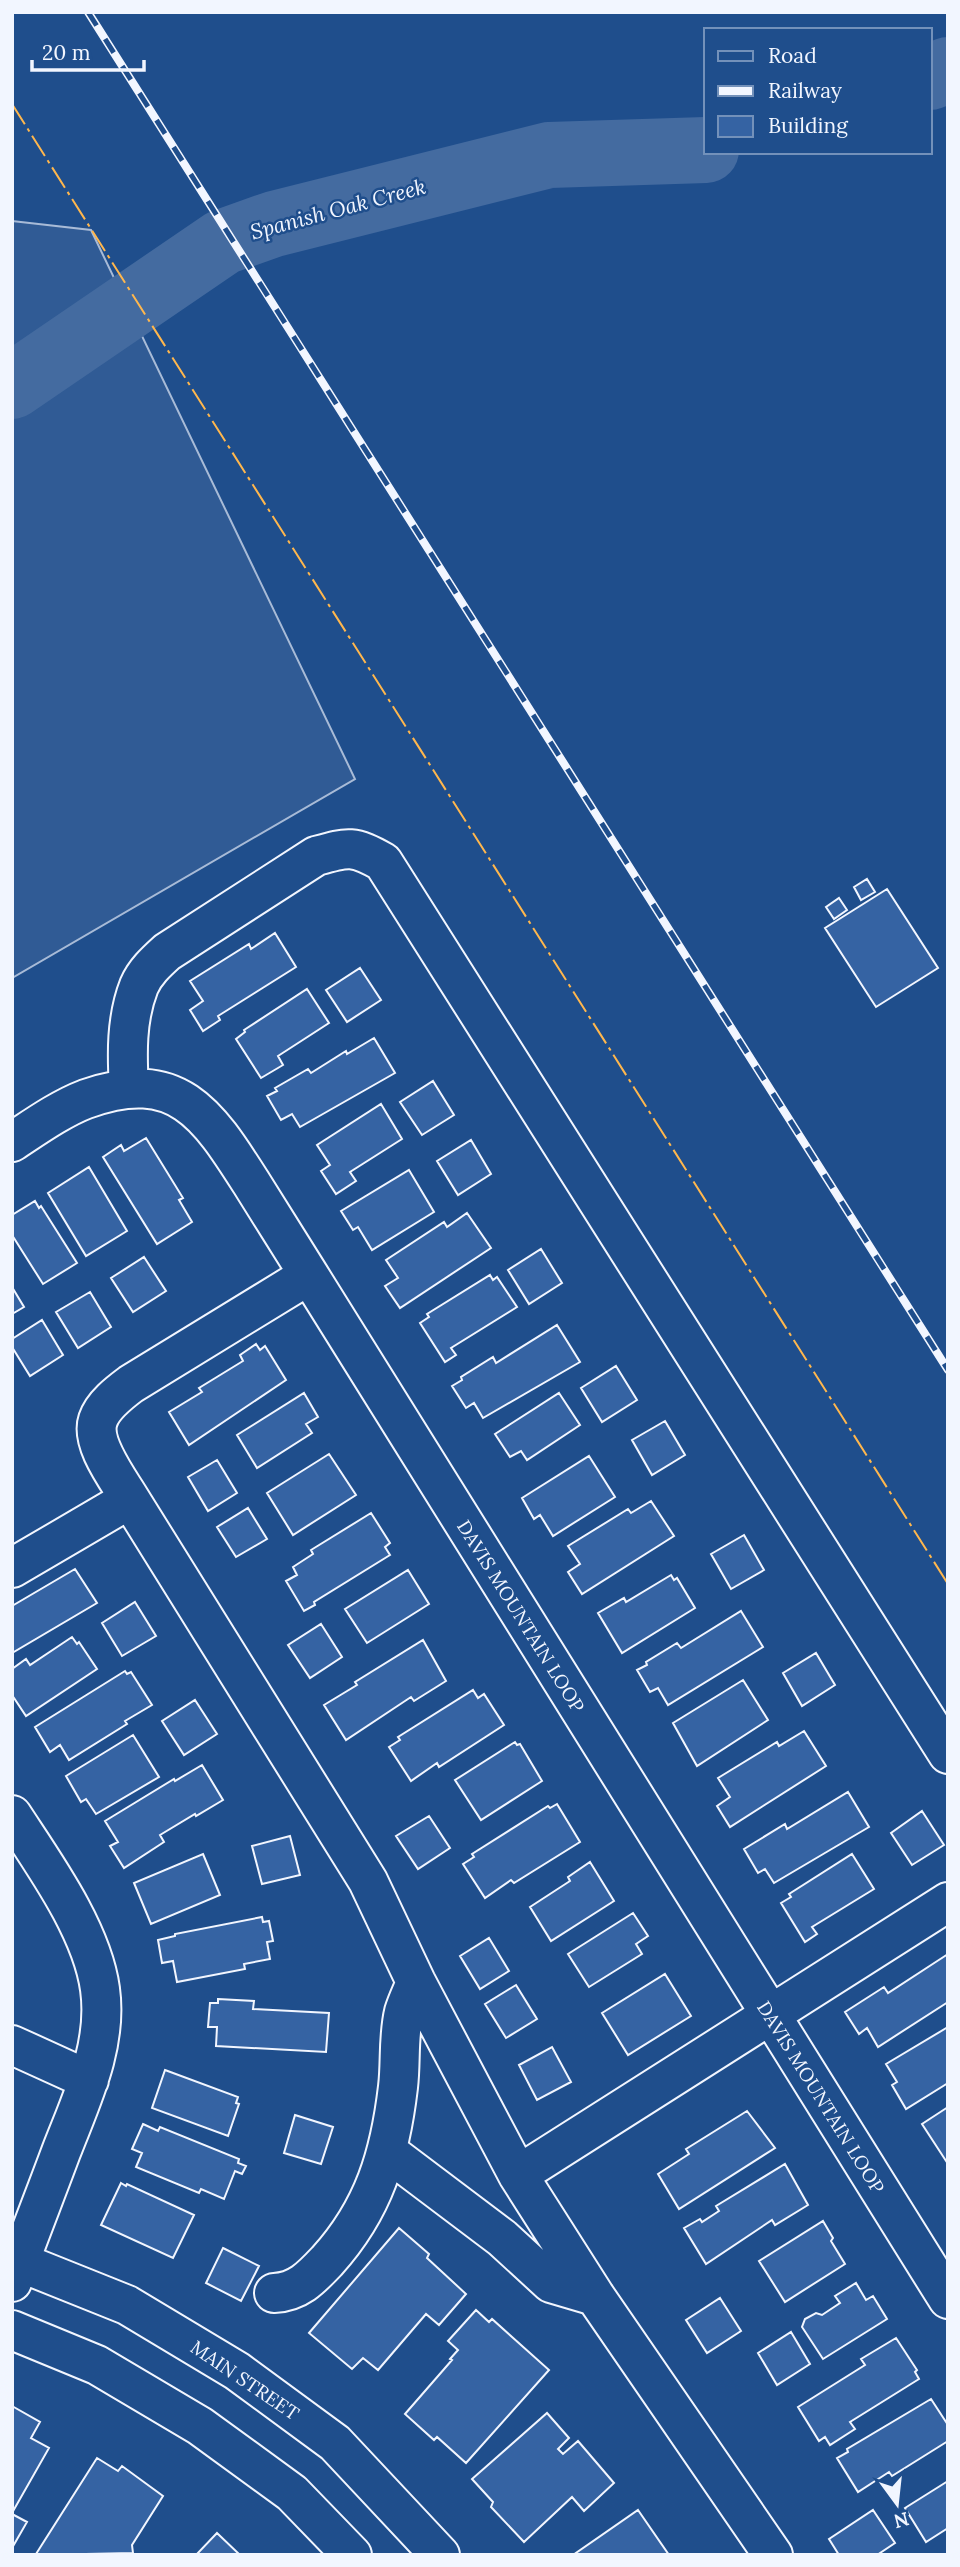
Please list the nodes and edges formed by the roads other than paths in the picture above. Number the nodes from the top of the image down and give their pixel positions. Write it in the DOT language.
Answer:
graph roads {
  1 [pos="130,1089"];
  2 [pos="12,1142"];
  3 [pos="309,1275"];
  4 [pos="130,1499"];
  5 [pos="12,1568"];
  6 [pos="948,1754"];
  7 [pos="12,1815"];
  8 [pos="948,1902"];
  9 [pos="416,1982"];
  10 [pos="771,2016"];
  11 [pos="12,2045"];
  12 [pos="89,2080"];
  13 [pos="388,2152"];
  14 [pos="518,2175"];
  15 [pos="15,2267"];
  16 [pos="274,2293"];
  17 [pos="595,2296"];
  18 [pos="948,2299"];
  19 [pos="12,2330"];
  20 [pos="352,2555"];
  21 [pos="440,2555"];
  22 [pos="773,2555"];
  1 -- 2 [label="street, DAVIS MOUNTAIN LOOP"];
  1 -- 3 [label="street, DAVIS MOUNTAIN LOOP"];
  1 -- 6 [label="street"];
  3 -- 4 [label="street"];
  3 -- 10 [label="street, DAVIS MOUNTAIN LOOP"];
  4 -- 5 [label="street"];
  4 -- 9 [label="street"];
  7 -- 12 [label="street"];
  8 -- 10 [label="street"];
  9 -- 13 [label="street"];
  9 -- 14 [label="street"];
  10 -- 14 [label="street"];
  10 -- 18 [label="street, DAVIS MOUNTAIN LOOP"];
  11 -- 12 [label="street"];
  12 -- 15 [label="street"];
  13 -- 16 [label="street"];
  13 -- 17 [label="street"];
  14 -- 17 [label="street"];
  15 -- 21 [label="street, MAIN STREET"];
  17 -- 22 [label="street"];
  19 -- 20 [label="street"];
}
